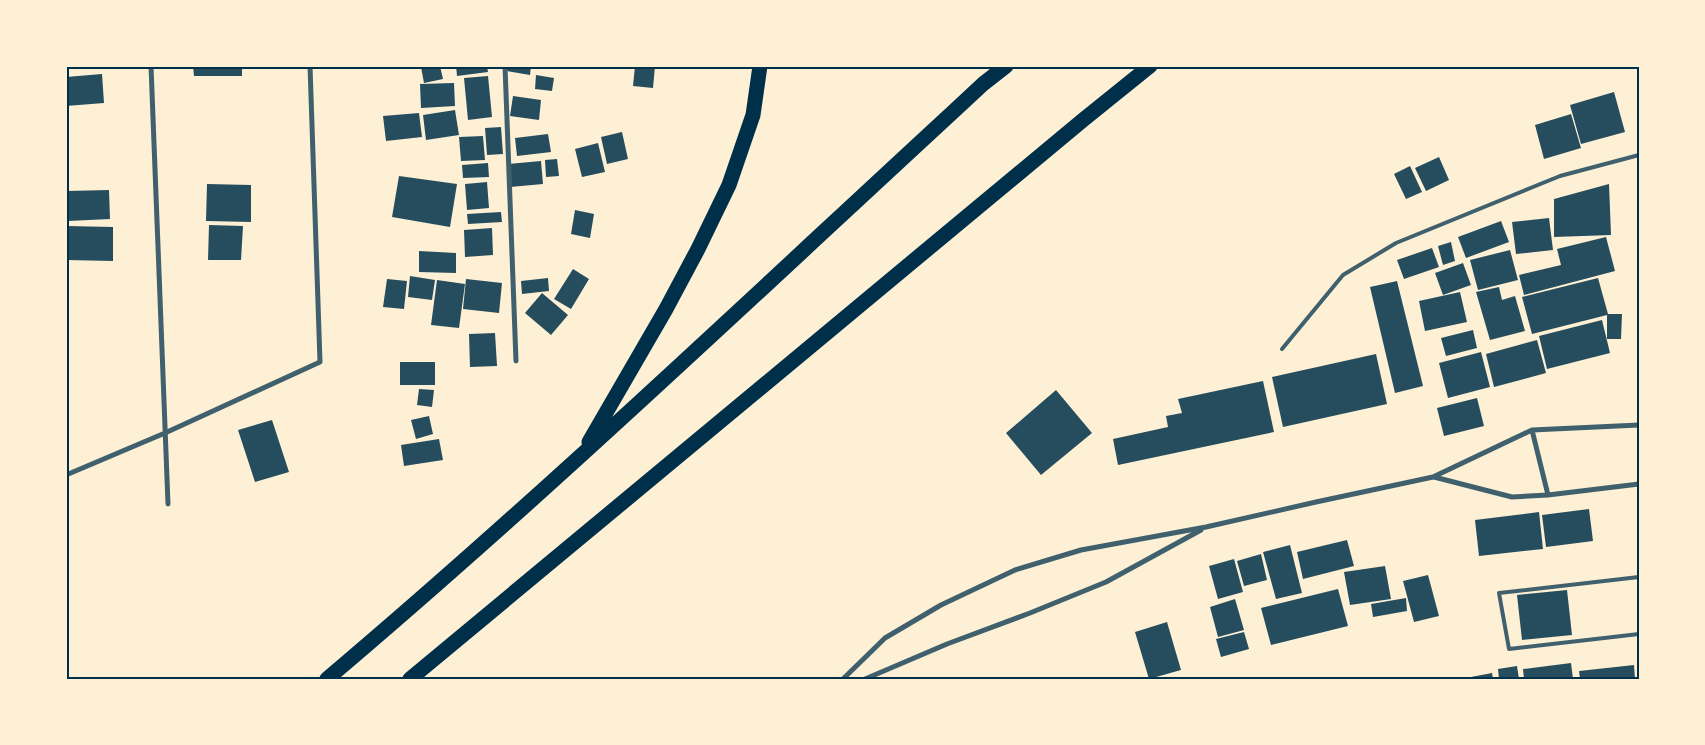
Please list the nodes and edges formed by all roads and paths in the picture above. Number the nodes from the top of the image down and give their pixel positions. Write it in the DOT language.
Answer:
graph roads {
  1 [pos="151,66"];
  2 [pos="310,66"];
  3 [pos="505,66"];
  4 [pos="760,66"];
  5 [pos="1006,66"];
  6 [pos="1150,66"];
  7 [pos="1639,156"];
  8 [pos="1282,349"];
  9 [pos="516,362"];
  10 [pos="1639,424"];
  11 [pos="1532,430"];
  12 [pos="165,433"];
  13 [pos="576,460"];
  14 [pos="66,475"];
  15 [pos="1433,477"];
  16 [pos="1639,484"];
  17 [pos="1548,495"];
  18 [pos="168,504"];
  19 [pos="1206,527"];
  20 [pos="1639,576"];
  21 [pos="1639,634"];
  22 [pos="327,679"];
  23 [pos="410,679"];
  24 [pos="843,679"];
  25 [pos="865,679"];
  1 -- 12 [label="street"];
  2 -- 12 [label="street"];
  3 -- 9 [label="street"];
  4 -- 13 [label="highway"];
  5 -- 13 [label="highway"];
  6 -- 23 [label="highway"];
  7 -- 8 [label="lane"];
  10 -- 11 [label="street"];
  11 -- 15 [label="street"];
  11 -- 17 [label="street"];
  12 -- 14 [label="street"];
  12 -- 18 [label="street"];
  13 -- 22 [label="highway"];
  15 -- 17 [label="street"];
  15 -- 19 [label="street"];
  16 -- 17 [label="street"];
  19 -- 24 [label="street"];
  19 -- 25 [label="street"];
  20 -- 21 [label="lane"];
}
